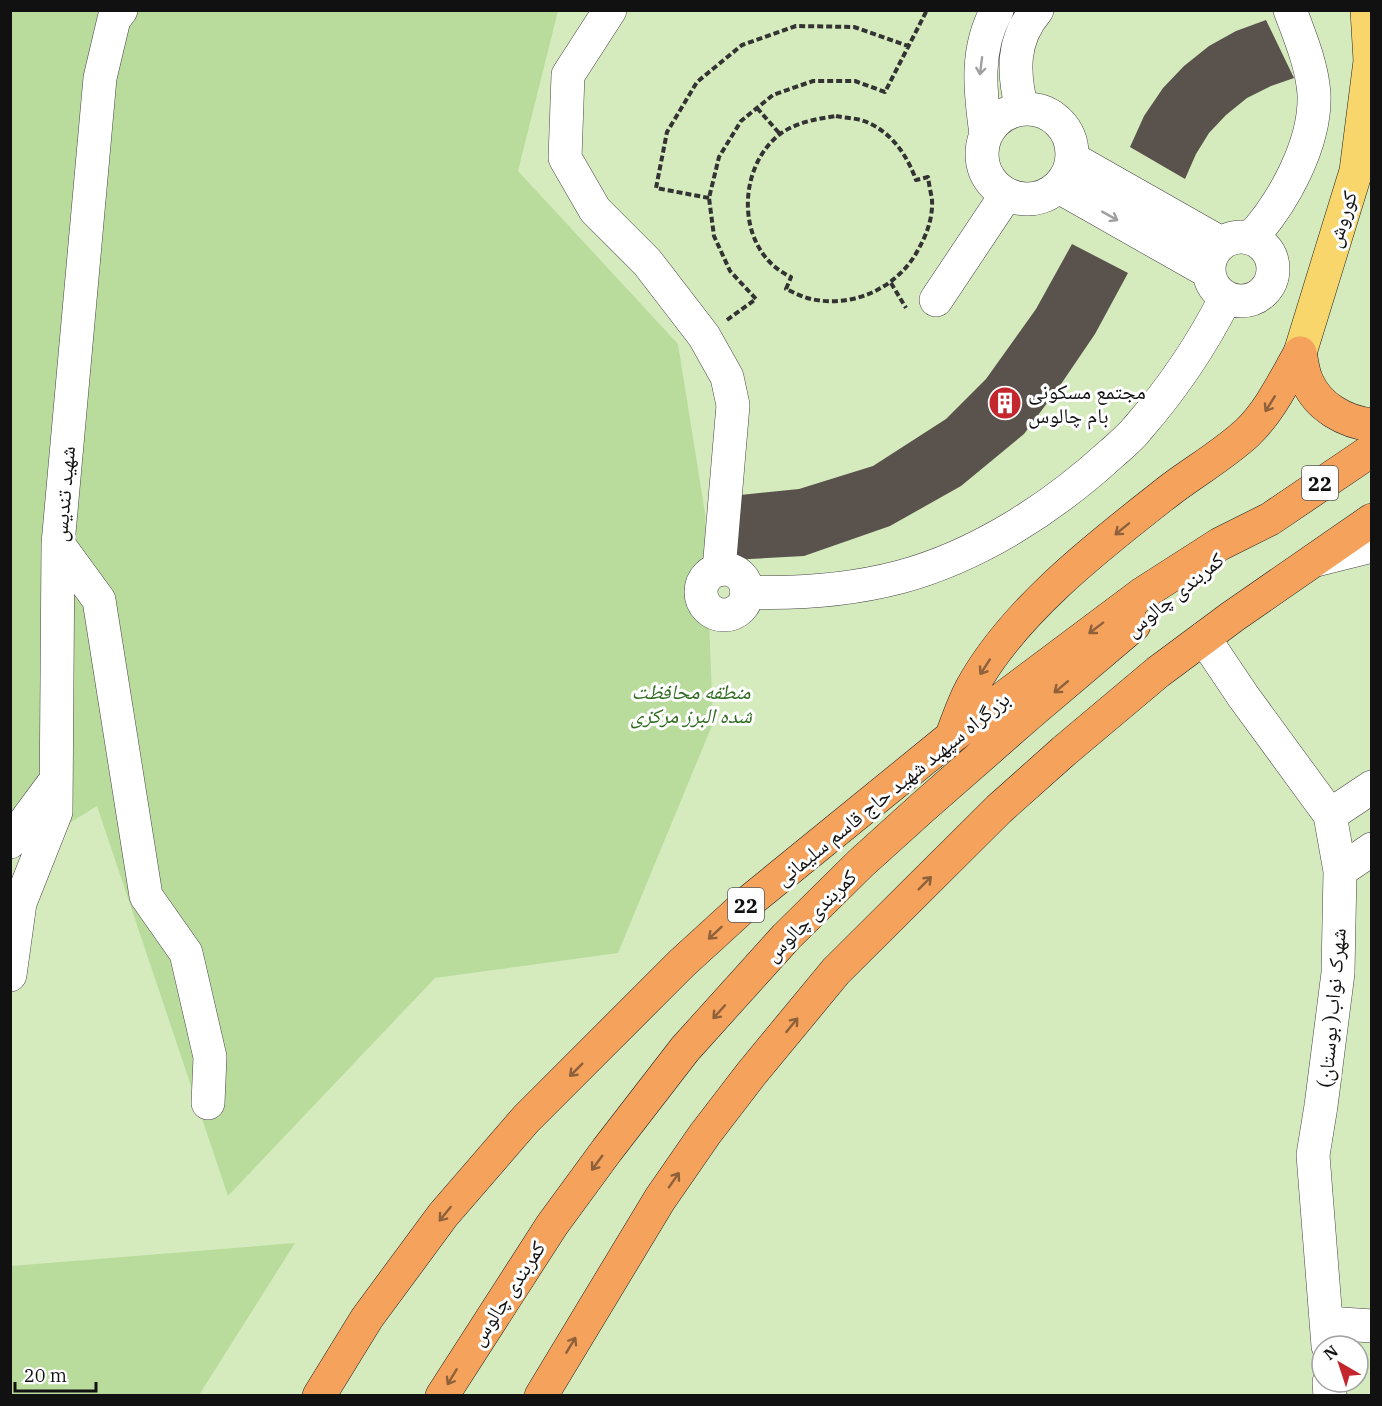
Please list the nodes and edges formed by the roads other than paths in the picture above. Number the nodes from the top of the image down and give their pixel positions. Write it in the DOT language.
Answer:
graph roads {
  1 [pos="121,10"];
  2 [pos="610,10"];
  3 [pos="997,10"];
  4 [pos="1037,10"];
  5 [pos="1290,10"];
  6 [pos="1367,10"];
  7 [pos="1022,109"];
  8 [pos="986,134"];
  9 [pos="1073,159"];
  10 [pos="1059,187"];
  11 [pos="1006,195"];
  12 [pos="1227,263"];
  13 [pos="936,300"];
  14 [pos="1300,353"];
  15 [pos="1371,425"];
  16 [pos="1371,450"];
  17 [pos="1270,519"];
  18 [pos="1371,520"];
  19 [pos="58,543"];
  20 [pos="1371,546"];
  21 [pos="1309,562"];
  22 [pos="1204,638"];
  23 [pos="951,738"];
  24 [pos="56,780"];
  25 [pos="1371,787"];
  26 [pos="923,807"];
  27 [pos="1330,815"];
  28 [pos="10,842"];
  29 [pos="1371,849"];
  30 [pos="1340,871"];
  31 [pos="10,975"];
  32 [pos="208,1103"];
  33 [pos="1371,1326"];
  34 [pos="1327,1334"];
  35 [pos="319,1395"];
  36 [pos="442,1395"];
  37 [pos="541,1395"];
  1 -- 19 [label="street, شهید تندیس"];
  2 -- 12 [label="street"];
  3 -- 8 [label="street, one-way"];
  4 -- 7 [label="street"];
  5 -- 12 [label="street"];
  6 -- 14 [label="main road, کوروش"];
  7 -- 8 [label="street"];
  7 -- 9 [label="street"];
  8 -- 11 [label="street"];
  9 -- 10 [label="street"];
  9 -- 12 [label="street"];
  10 -- 11 [label="street"];
  10 -- 12 [label="street, one-way"];
  11 -- 13 [label="street"];
  14 -- 15 [label="highway"];
  14 -- 23 [label="highway, one-way"];
  16 -- 17 [label="highway, بزرگراه سپهبد شهید حاج قاسم سلیمانی / 22"];
  17 -- 23 [label="highway, بزرگراه سپهبد شهید حاج قاسم سلیمانی / 22, one-way"];
  17 -- 26 [label="highway, کمربندی چالوس / 22, one-way"];
  18 -- 21 [label="highway"];
  19 -- 24 [label="street, شهید تندیس"];
  19 -- 32 [label="street"];
  20 -- 21 [label="street"];
  21 -- 22 [label="highway"];
  22 -- 27 [label="street, شهرک نواب( بوستان)"];
  37 -- 22 [label="highway, one-way"];
  23 -- 26 [label="highway"];
  23 -- 35 [label="highway, بزرگراه سپهبد شهید حاج قاسم سلیمانی / 22, one-way"];
  24 -- 28 [label="street"];
  24 -- 31 [label="street, شهید تندیس"];
  25 -- 27 [label="street"];
  26 -- 36 [label="highway, کمربندی چالوس, one-way"];
  27 -- 30 [label="street, شهرک نواب( بوستان)"];
  29 -- 30 [label="street"];
  30 -- 34 [label="street, شهرک نواب( بوستان)"];
  33 -- 34 [label="street"];
}
